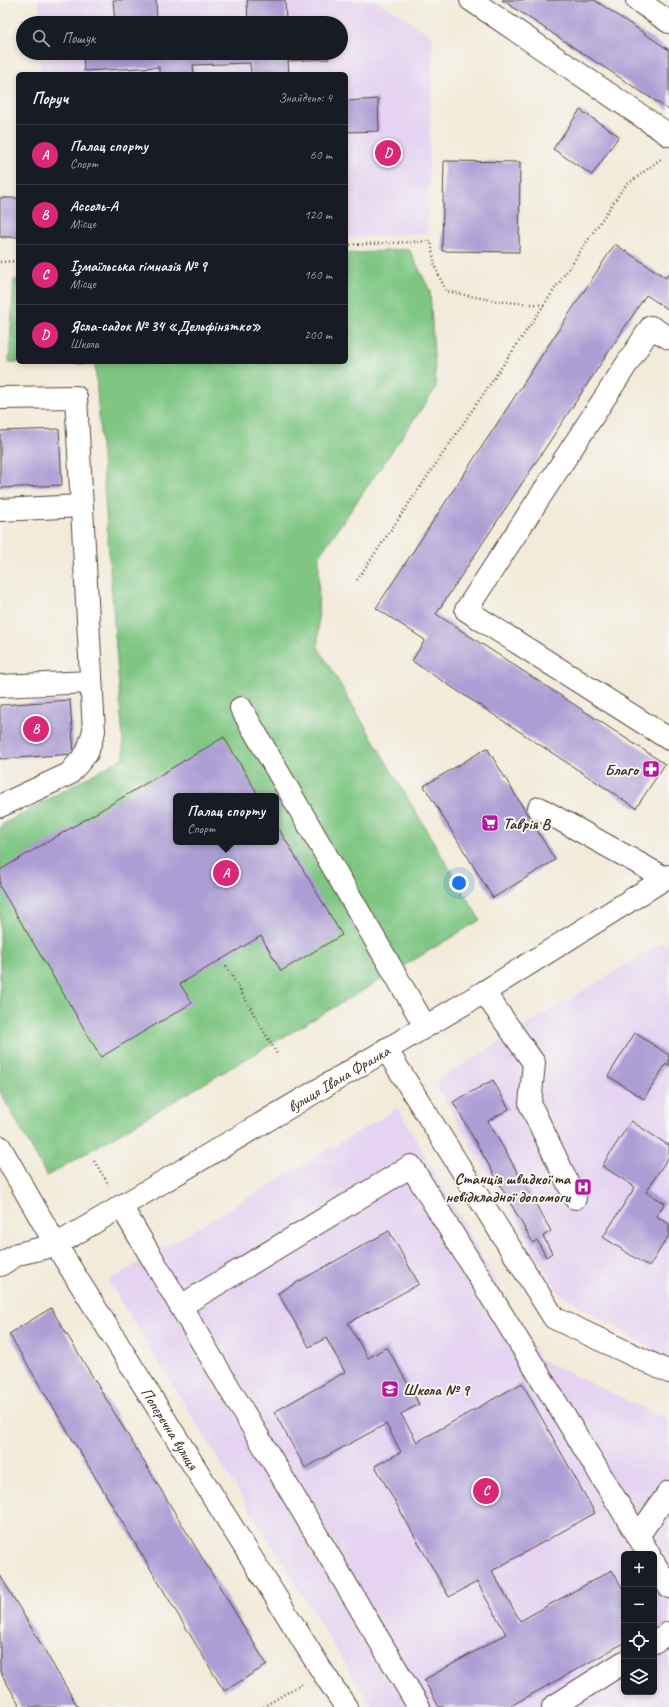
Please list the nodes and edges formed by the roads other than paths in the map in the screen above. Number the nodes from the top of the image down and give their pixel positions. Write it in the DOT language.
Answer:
graph roads {
  1 [pos="471,0"];
  2 [pos="637,0"];
  3 [pos="669,22"];
  4 [pos="669,135"];
  5 [pos="669,338"];
  6 [pos="0,398"];
  7 [pos="81,506"];
  8 [pos="0,510"];
  9 [pos="91,682"];
  10 [pos="0,686"];
  11 [pos="241,708"];
  12 [pos="669,739"];
  13 [pos="0,806"];
  14 [pos="539,808"];
  15 [pos="667,877"];
  16 [pos="484,992"];
  17 [pos="425,1026"];
  18 [pos="386,1049"];
  19 [pos="0,1147"];
  20 [pos="575,1198"];
  21 [pos="121,1206"];
  22 [pos="56,1245"];
  23 [pos="0,1265"];
  24 [pos="181,1306"];
  25 [pos="669,1372"];
  26 [pos="669,1492"];
  27 [pos="643,1545"];
  28 [pos="657,1568"];
  29 [pos="669,1587"];
  30 [pos="669,1633"];
  31 [pos="657,1640"];
  32 [pos="621,1664"];
  33 [pos="346,1707"];
  34 [pos="419,1707"];
  35 [pos="553,1707"];
  1 -- 4 [label="street"];
  2 -- 3 [label="street"];
  5 -- 12 [label="street"];
  6 -- 7 [label="street"];
  7 -- 8 [label="street"];
  7 -- 9 [label="street"];
  9 -- 10 [label="street"];
  9 -- 13 [label="street"];
  11 -- 17 [label="street"];
  14 -- 15 [label="street"];
  15 -- 16 [label="street, вулиця Івана Франка"];
  16 -- 17 [label="street, вулиця Івана Франка"];
  16 -- 20 [label="street"];
  17 -- 18 [label="street, вулиця Івана Франка"];
  18 -- 21 [label="street, вулиця Івана Франка"];
  18 -- 25 [label="street"];
  19 -- 22 [label="street, Поперечна вулиця"];
  21 -- 22 [label="street, вулиця Івана Франка"];
  21 -- 24 [label="street"];
  22 -- 23 [label="street, вулиця Івана Франка"];
  22 -- 33 [label="street, Поперечна вулиця"];
  24 -- 27 [label="street"];
  24 -- 34 [label="street"];
  26 -- 27 [label="street"];
  28 -- 29 [label="street"];
  30 -- 31 [label="street"];
  32 -- 35 [label="street"];
}
